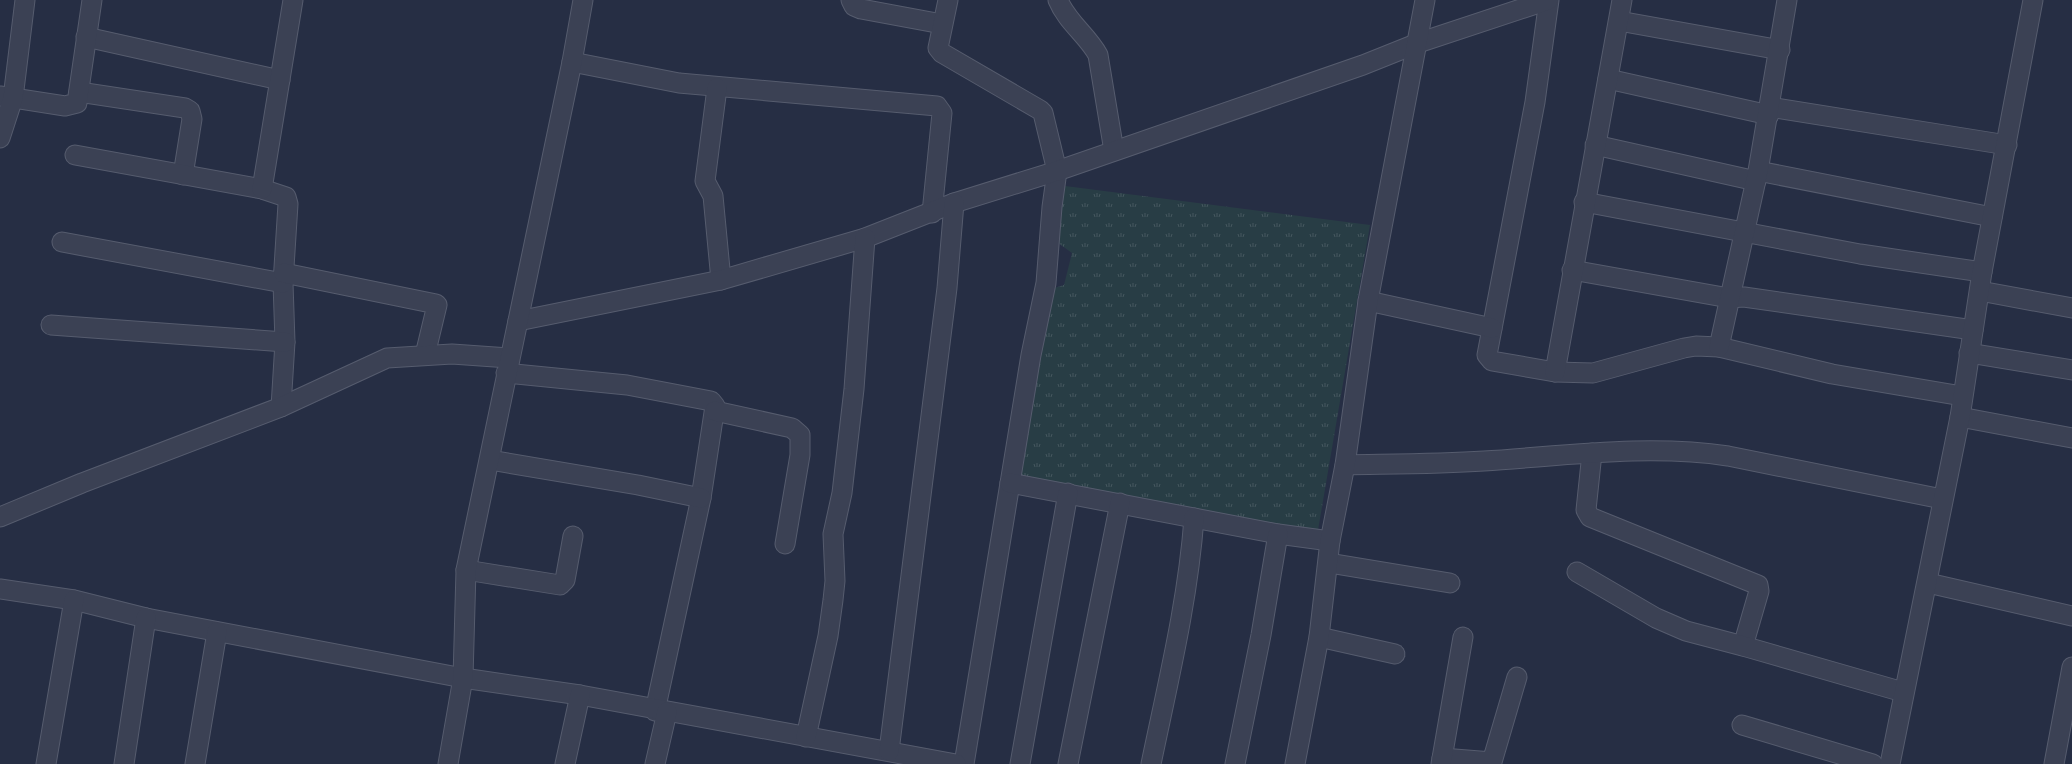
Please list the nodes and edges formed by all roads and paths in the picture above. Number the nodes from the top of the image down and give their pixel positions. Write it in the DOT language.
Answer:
graph roads {
  1 [pos="25,0"];
  2 [pos="92,0"];
  3 [pos="293,0"];
  4 [pos="583,0"];
  5 [pos="851,0"];
  6 [pos="948,0"];
  7 [pos="1058,0"];
  8 [pos="1425,0"];
  9 [pos="1549,0"];
  10 [pos="1622,0"];
  11 [pos="1787,0"];
  12 [pos="2033,0"];
  13 [pos="1619,22"];
  14 [pos="942,24"];
  15 [pos="86,37"];
  16 [pos="1418,43"];
  17 [pos="1780,50"];
  18 [pos="572,62"];
  19 [pos="1608,79"];
  20 [pos="280,80"];
  21 [pos="717,88"];
  22 [pos="79,92"];
  23 [pos="6,97"];
  24 [pos="1770,111"];
  25 [pos="0,138"];
  26 [pos="1595,145"];
  27 [pos="2007,145"];
  28 [pos="1114,151"];
  29 [pos="75,155"];
  30 [pos="1058,171"];
  31 [pos="183,175"];
  32 [pos="1757,176"];
  33 [pos="262,189"];
  34 [pos="1584,202"];
  35 [pos="954,203"];
  36 [pos="932,213"];
  37 [pos="1992,217"];
  38 [pos="1745,233"];
  39 [pos="865,238"];
  40 [pos="62,242"];
  41 [pos="1572,270"];
  42 [pos="1982,272"];
  43 [pos="284,278"];
  44 [pos="720,280"];
  45 [pos="1980,291"];
  46 [pos="1729,298"];
  47 [pos="1368,301"];
  48 [pos="2072,308"];
  49 [pos="518,321"];
  50 [pos="51,325"];
  51 [pos="1492,328"];
  52 [pos="1973,330"];
  53 [pos="285,342"];
  54 [pos="1719,347"];
  55 [pos="1969,352"];
  56 [pos="425,355"];
  57 [pos="508,365"];
  58 [pos="2072,370"];
  59 [pos="1555,372"];
  60 [pos="1962,396"];
  61 [pos="281,407"];
  62 [pos="716,411"];
  63 [pos="1960,417"];
  64 [pos="2072,438"];
  65 [pos="1592,453"];
  66 [pos="490,460"];
  67 [pos="1345,464"];
  68 [pos="1010,483"];
  69 [pos="1068,493"];
  70 [pos="701,498"];
  71 [pos="1942,499"];
  72 [pos="1120,503"];
  73 [pos="0,517"];
  74 [pos="1194,518"];
  75 [pos="1278,534"];
  76 [pos="573,536"];
  77 [pos="1330,542"];
  78 [pos="784,544"];
  79 [pos="1329,563"];
  80 [pos="466,570"];
  81 [pos="1577,572"];
  82 [pos="1450,583"];
  83 [pos="1928,583"];
  84 [pos="0,589"];
  85 [pos="74,600"];
  86 [pos="2072,616"];
  87 [pos="146,618"];
  88 [pos="217,632"];
  89 [pos="1463,637"];
  90 [pos="1319,638"];
  91 [pos="1743,646"];
  92 [pos="1395,654"];
  93 [pos="2072,667"];
  94 [pos="1517,677"];
  95 [pos="463,678"];
  96 [pos="1903,692"];
  97 [pos="580,695"];
  98 [pos="661,712"];
  99 [pos="1742,725"];
  100 [pos="806,737"];
  101 [pos="889,751"];
  102 [pos="1441,761"];
  103 [pos="46,764"];
  104 [pos="124,764"];
  105 [pos="195,764"];
  106 [pos="448,764"];
  107 [pos="564,764"];
  108 [pos="655,764"];
  109 [pos="956,764"];
  110 [pos="964,764"];
  111 [pos="1020,764"];
  112 [pos="1068,764"];
  113 [pos="1151,764"];
  114 [pos="1235,764"];
  115 [pos="1295,764"];
  116 [pos="1873,764"];
  117 [pos="1890,764"];
  118 [pos="2054,764"];
  1 -- 23 [label="street"];
  2 -- 15 [label="street"];
  3 -- 20 [label="street"];
  4 -- 18 [label="street"];
  5 -- 14 [label="street"];
  6 -- 14 [label="street"];
  7 -- 28 [label="street"];
  8 -- 16 [label="street"];
  9 -- 16 [label="street"];
  9 -- 51 [label="street"];
  10 -- 13 [label="street"];
  11 -- 17 [label="street"];
  12 -- 27 [label="street"];
  13 -- 17 [label="street"];
  13 -- 19 [label="street"];
  14 -- 30 [label="street"];
  15 -- 20 [label="street"];
  15 -- 22 [label="street"];
  16 -- 28 [label="street"];
  16 -- 47 [label="street"];
  17 -- 24 [label="street"];
  18 -- 21 [label="street"];
  18 -- 49 [label="street"];
  19 -- 24 [label="street"];
  19 -- 26 [label="street"];
  20 -- 33 [label="street"];
  21 -- 36 [label="street"];
  21 -- 44 [label="street"];
  22 -- 23 [label="street"];
  22 -- 31 [label="street"];
  23 -- 25 [label="street"];
  24 -- 27 [label="street"];
  24 -- 32 [label="street"];
  26 -- 32 [label="street"];
  26 -- 34 [label="street"];
  27 -- 37 [label="street"];
  28 -- 30 [label="street"];
  29 -- 31 [label="street"];
  30 -- 35 [label="street"];
  30 -- 68 [label="street"];
  31 -- 33 [label="street"];
  32 -- 37 [label="street"];
  32 -- 38 [label="street"];
  33 -- 43 [label="street"];
  34 -- 38 [label="street"];
  34 -- 41 [label="street"];
  35 -- 36 [label="street"];
  35 -- 101 [label="street"];
  36 -- 39 [label="street"];
  37 -- 42 [label="street"];
  38 -- 42 [label="street"];
  38 -- 46 [label="street"];
  39 -- 44 [label="street"];
  39 -- 100 [label="street"];
  40 -- 43 [label="street"];
  41 -- 46 [label="street"];
  41 -- 59 [label="street"];
  42 -- 45 [label="street"];
  43 -- 53 [label="street"];
  43 -- 56 [label="street"];
  44 -- 49 [label="street"];
  45 -- 48 [label="street"];
  45 -- 52 [label="street"];
  46 -- 52 [label="street"];
  46 -- 54 [label="street"];
  47 -- 51 [label="street"];
  47 -- 67 [label="street"];
  49 -- 57 [label="street"];
  50 -- 53 [label="street"];
  51 -- 59 [label="street"];
  52 -- 55 [label="street"];
  53 -- 61 [label="street"];
  54 -- 59 [label="street"];
  54 -- 60 [label="street"];
  55 -- 58 [label="street"];
  55 -- 60 [label="street"];
  56 -- 57 [label="street"];
  56 -- 61 [label="street"];
  57 -- 62 [label="street"];
  57 -- 66 [label="street"];
  60 -- 63 [label="street"];
  61 -- 73 [label="street"];
  62 -- 70 [label="street"];
  62 -- 78 [label="street"];
  63 -- 64 [label="street"];
  63 -- 71 [label="street"];
  65 -- 67 [label="street"];
  65 -- 71 [label="street"];
  65 -- 91 [label="street"];
  66 -- 70 [label="street"];
  66 -- 80 [label="street"];
  67 -- 77 [label="street"];
  68 -- 69 [label="street"];
  68 -- 110 [label="street"];
  69 -- 72 [label="street"];
  69 -- 111 [label="street"];
  70 -- 98 [label="street"];
  71 -- 83 [label="street"];
  72 -- 74 [label="street"];
  72 -- 112 [label="street"];
  74 -- 75 [label="street"];
  74 -- 113 [label="street"];
  75 -- 77 [label="street"];
  75 -- 114 [label="street"];
  76 -- 80 [label="street"];
  77 -- 79 [label="street"];
  79 -- 82 [label="street"];
  79 -- 90 [label="street"];
  80 -- 95 [label="street"];
  81 -- 91 [label="street"];
  83 -- 86 [label="street"];
  83 -- 96 [label="street"];
  84 -- 85 [label="street"];
  85 -- 87 [label="street"];
  85 -- 103 [label="street"];
  87 -- 88 [label="street"];
  87 -- 104 [label="street"];
  88 -- 95 [label="street"];
  88 -- 105 [label="street"];
  89 -- 102 [label="street"];
  90 -- 92 [label="street"];
  90 -- 115 [label="street"];
  91 -- 96 [label="street"];
  93 -- 118 [label="street"];
  94 -- 102 [label="street"];
  95 -- 97 [label="street"];
  95 -- 106 [label="street"];
  96 -- 117 [label="street"];
  97 -- 98 [label="street"];
  97 -- 107 [label="street"];
  98 -- 100 [label="street"];
  98 -- 108 [label="street"];
  99 -- 116 [label="street"];
  100 -- 101 [label="street"];
  101 -- 109 [label="street"];
}
